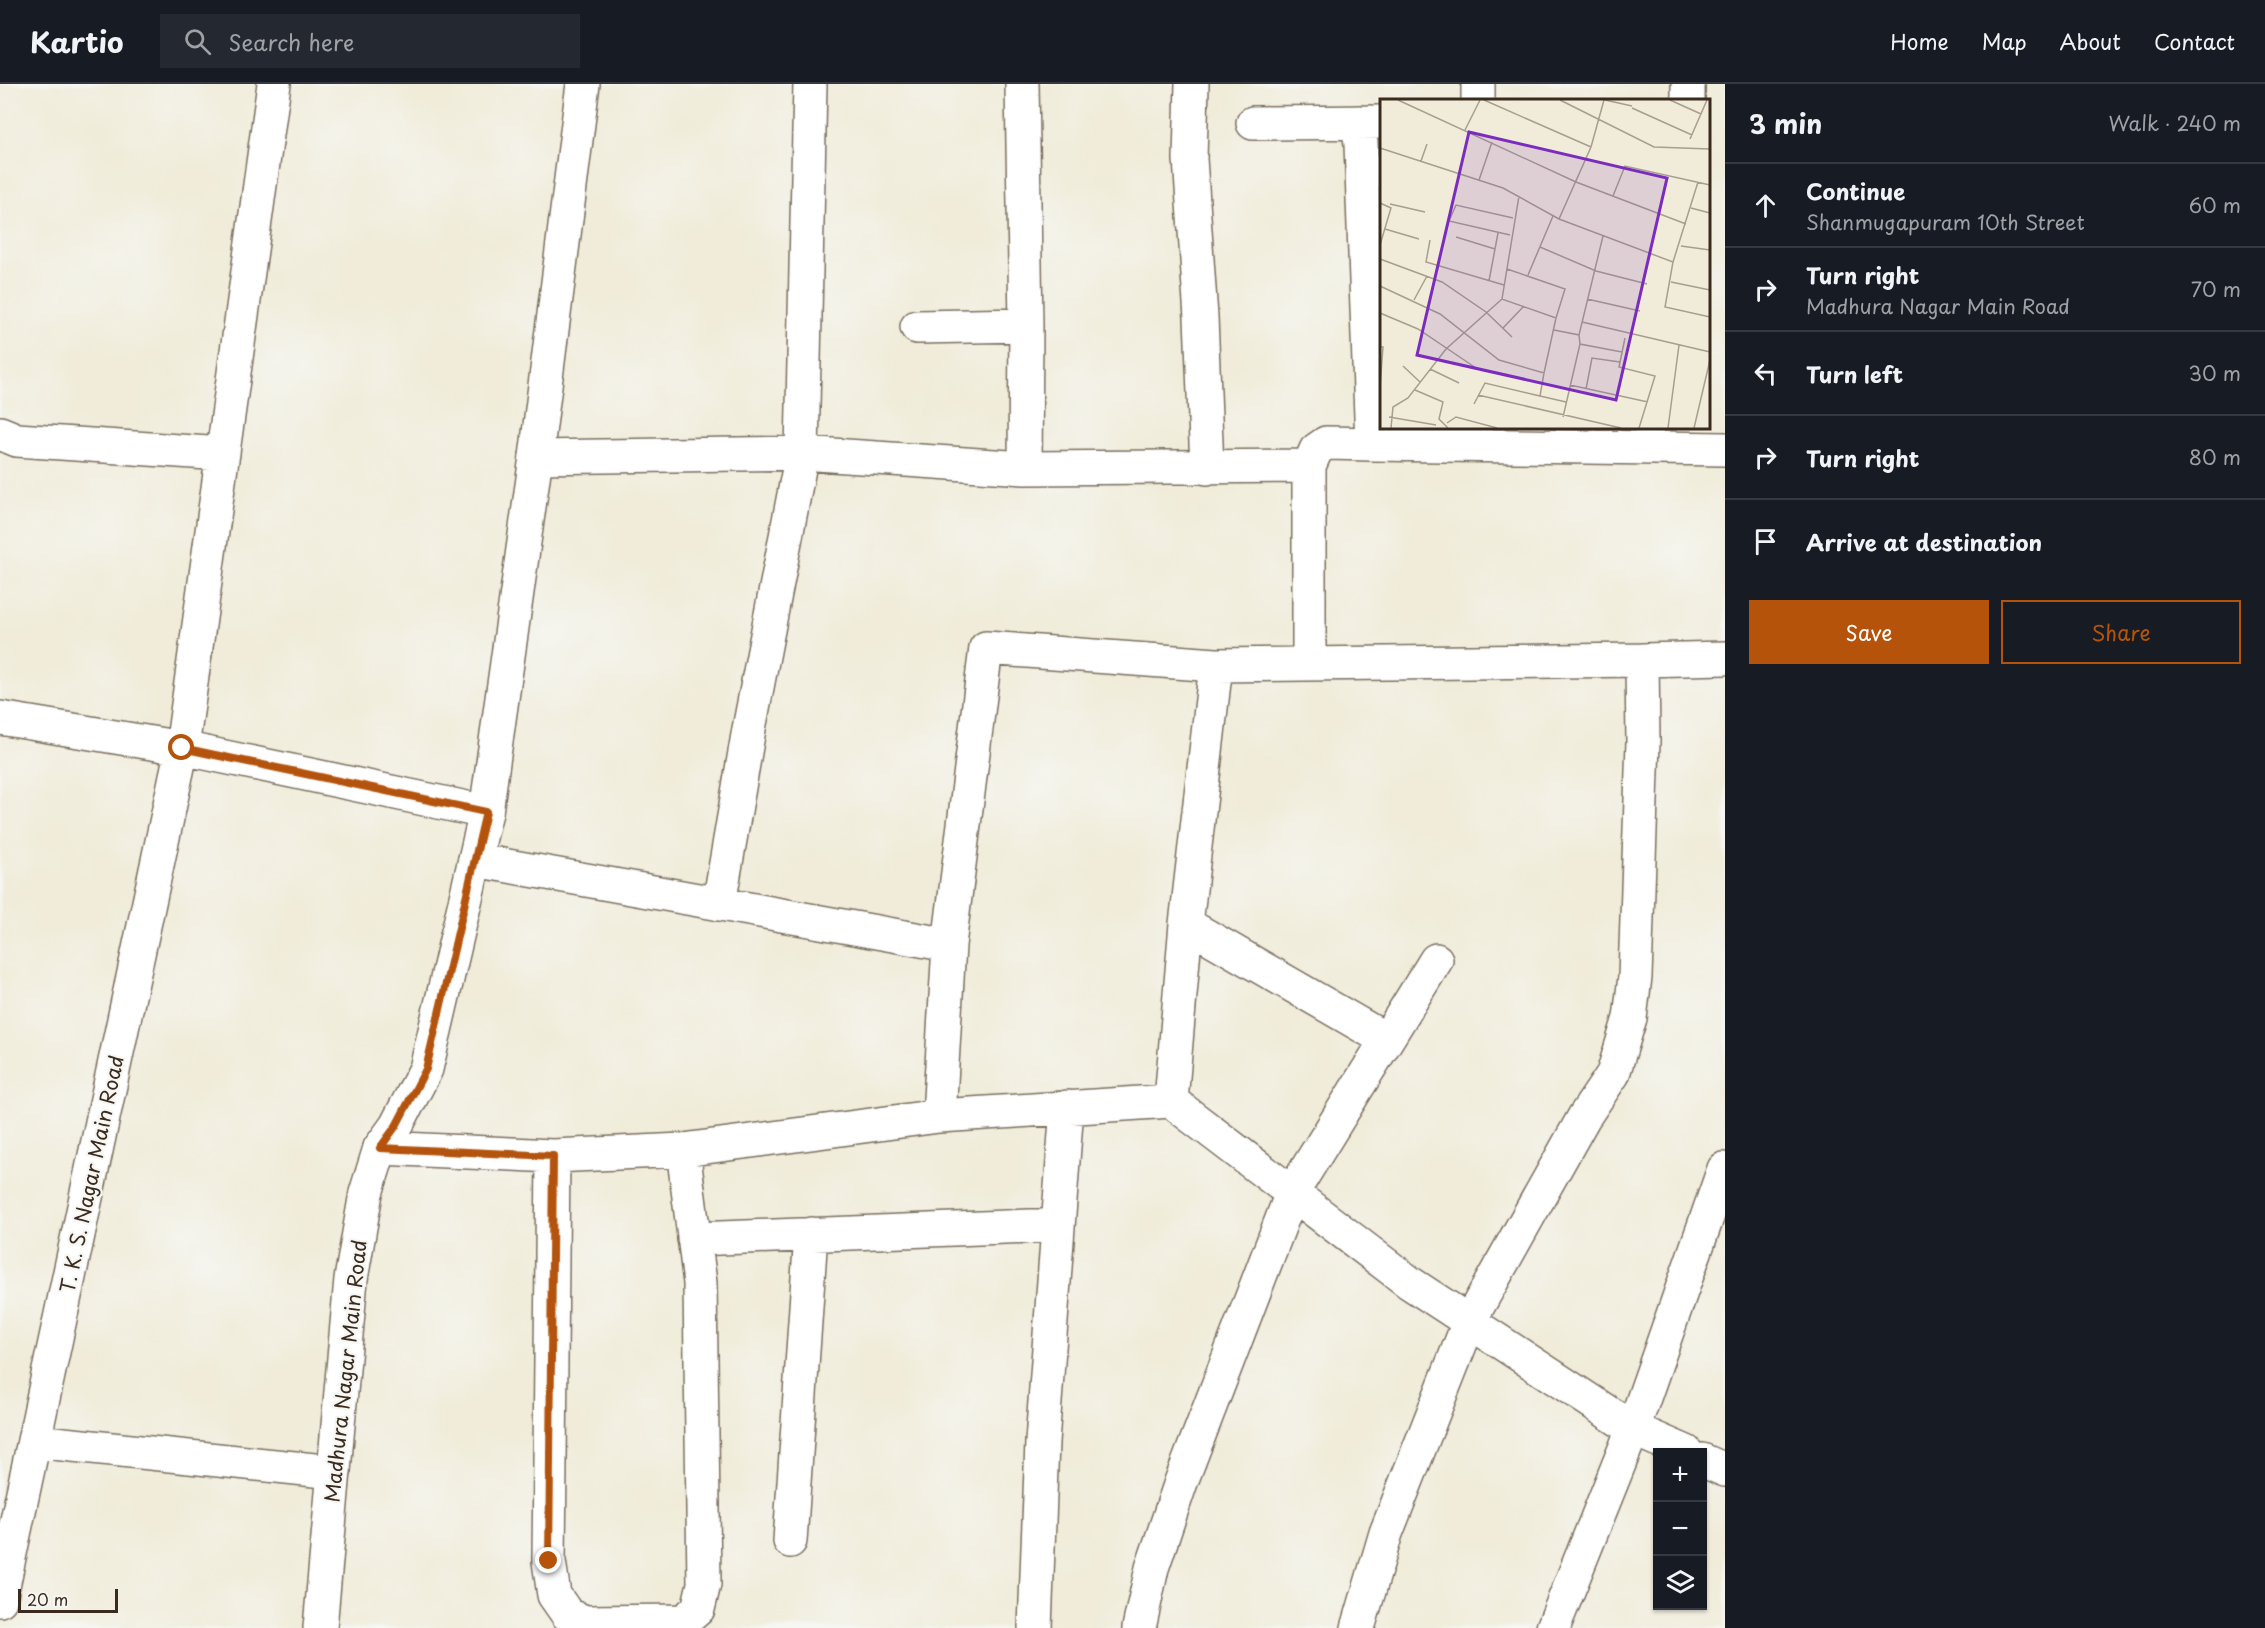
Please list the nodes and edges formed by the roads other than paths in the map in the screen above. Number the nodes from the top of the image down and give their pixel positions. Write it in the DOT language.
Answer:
graph roads {
  1 [pos="274,84"];
  2 [pos="583,84"];
  3 [pos="810,84"];
  4 [pos="1022,84"];
  5 [pos="1192,84"];
  6 [pos="1370,122"];
  7 [pos="1253,123"];
  8 [pos="1026,325"];
  9 [pos="917,327"];
  10 [pos="0,433"];
  11 [pos="1690,438"];
  12 [pos="1372,444"];
  13 [pos="1725,448"];
  14 [pos="802,453"];
  15 [pos="223,454"];
  16 [pos="536,457"];
  17 [pos="1309,466"];
  18 [pos="1025,468"];
  19 [pos="1207,468"];
  20 [pos="1725,658"];
  21 [pos="1642,660"];
  22 [pos="1309,664"];
  23 [pos="1216,665"];
  24 [pos="0,718"];
  25 [pos="182,748"];
  26 [pos="486,812"];
  27 [pos="475,860"];
  28 [pos="719,904"];
  29 [pos="1186,924"];
  30 [pos="949,945"];
  31 [pos="1436,960"];
  32 [pos="1385,1039"];
  33 [pos="1171,1101"];
  34 [pos="1067,1107"];
  35 [pos="939,1116"];
  36 [pos="380,1148"];
  37 [pos="683,1150"];
  38 [pos="553,1156"];
  39 [pos="1724,1169"];
  40 [pos="1292,1193"];
  41 [pos="1058,1225"];
  42 [pos="811,1234"];
  43 [pos="694,1239"];
  44 [pos="1469,1322"];
  45 [pos="1633,1429"];
  46 [pos="34,1441"];
  47 [pos="1677,1448"];
  48 [pos="1707,1462"];
  49 [pos="1725,1470"];
  50 [pos="334,1472"];
  51 [pos="790,1541"];
  52 [pos="0,1600"];
  53 [pos="320,1628"];
  54 [pos="1035,1628"];
  55 [pos="1139,1628"];
  56 [pos="1358,1628"];
  57 [pos="1553,1628"];
  1 -- 15 [label="street, T. K. S. Nagar Main Road"];
  2 -- 16 [label="street, Madhura Nagar Main Road"];
  3 -- 14 [label="street"];
  4 -- 8 [label="street"];
  5 -- 19 [label="street"];
  6 -- 7 [label="street"];
  6 -- 12 [label="street"];
  8 -- 9 [label="street"];
  8 -- 18 [label="street"];
  10 -- 15 [label="street"];
  11 -- 12 [label="street"];
  11 -- 13 [label="street"];
  12 -- 17 [label="street"];
  14 -- 16 [label="street"];
  14 -- 18 [label="street"];
  14 -- 28 [label="street"];
  15 -- 25 [label="street, T. K. S. Nagar Main Road"];
  16 -- 26 [label="street, Madhura Nagar Main Road"];
  17 -- 19 [label="street"];
  17 -- 22 [label="street"];
  18 -- 19 [label="street"];
  20 -- 21 [label="street"];
  21 -- 22 [label="street"];
  21 -- 44 [label="street"];
  22 -- 23 [label="street"];
  23 -- 29 [label="street"];
  23 -- 30 [label="street"];
  24 -- 25 [label="street"];
  25 -- 26 [label="street"];
  25 -- 46 [label="street, T. K. S. Nagar Main Road"];
  26 -- 27 [label="street, Madhura Nagar Main Road"];
  27 -- 28 [label="street"];
  27 -- 36 [label="street, Madhura Nagar Main Road"];
  28 -- 30 [label="street"];
  29 -- 32 [label="street"];
  29 -- 33 [label="street"];
  30 -- 35 [label="street"];
  31 -- 32 [label="street"];
  32 -- 40 [label="street"];
  33 -- 34 [label="street"];
  33 -- 40 [label="street"];
  34 -- 35 [label="street"];
  34 -- 41 [label="street"];
  35 -- 37 [label="street"];
  36 -- 38 [label="street"];
  36 -- 50 [label="street, Madhura Nagar Main Road"];
  37 -- 38 [label="street"];
  37 -- 43 [label="street"];
  38 -- 43 [label="street"];
  39 -- 45 [label="street"];
  40 -- 44 [label="street"];
  40 -- 55 [label="street"];
  41 -- 42 [label="street"];
  41 -- 54 [label="street"];
  42 -- 43 [label="street"];
  42 -- 51 [label="street"];
  44 -- 45 [label="street"];
  44 -- 56 [label="street"];
  45 -- 47 [label="street"];
  45 -- 57 [label="street"];
  46 -- 50 [label="street"];
  46 -- 52 [label="street, T. K. S. Nagar Main Road"];
  48 -- 49 [label="street"];
  50 -- 53 [label="street, Madhura Nagar Main Road"];
}
